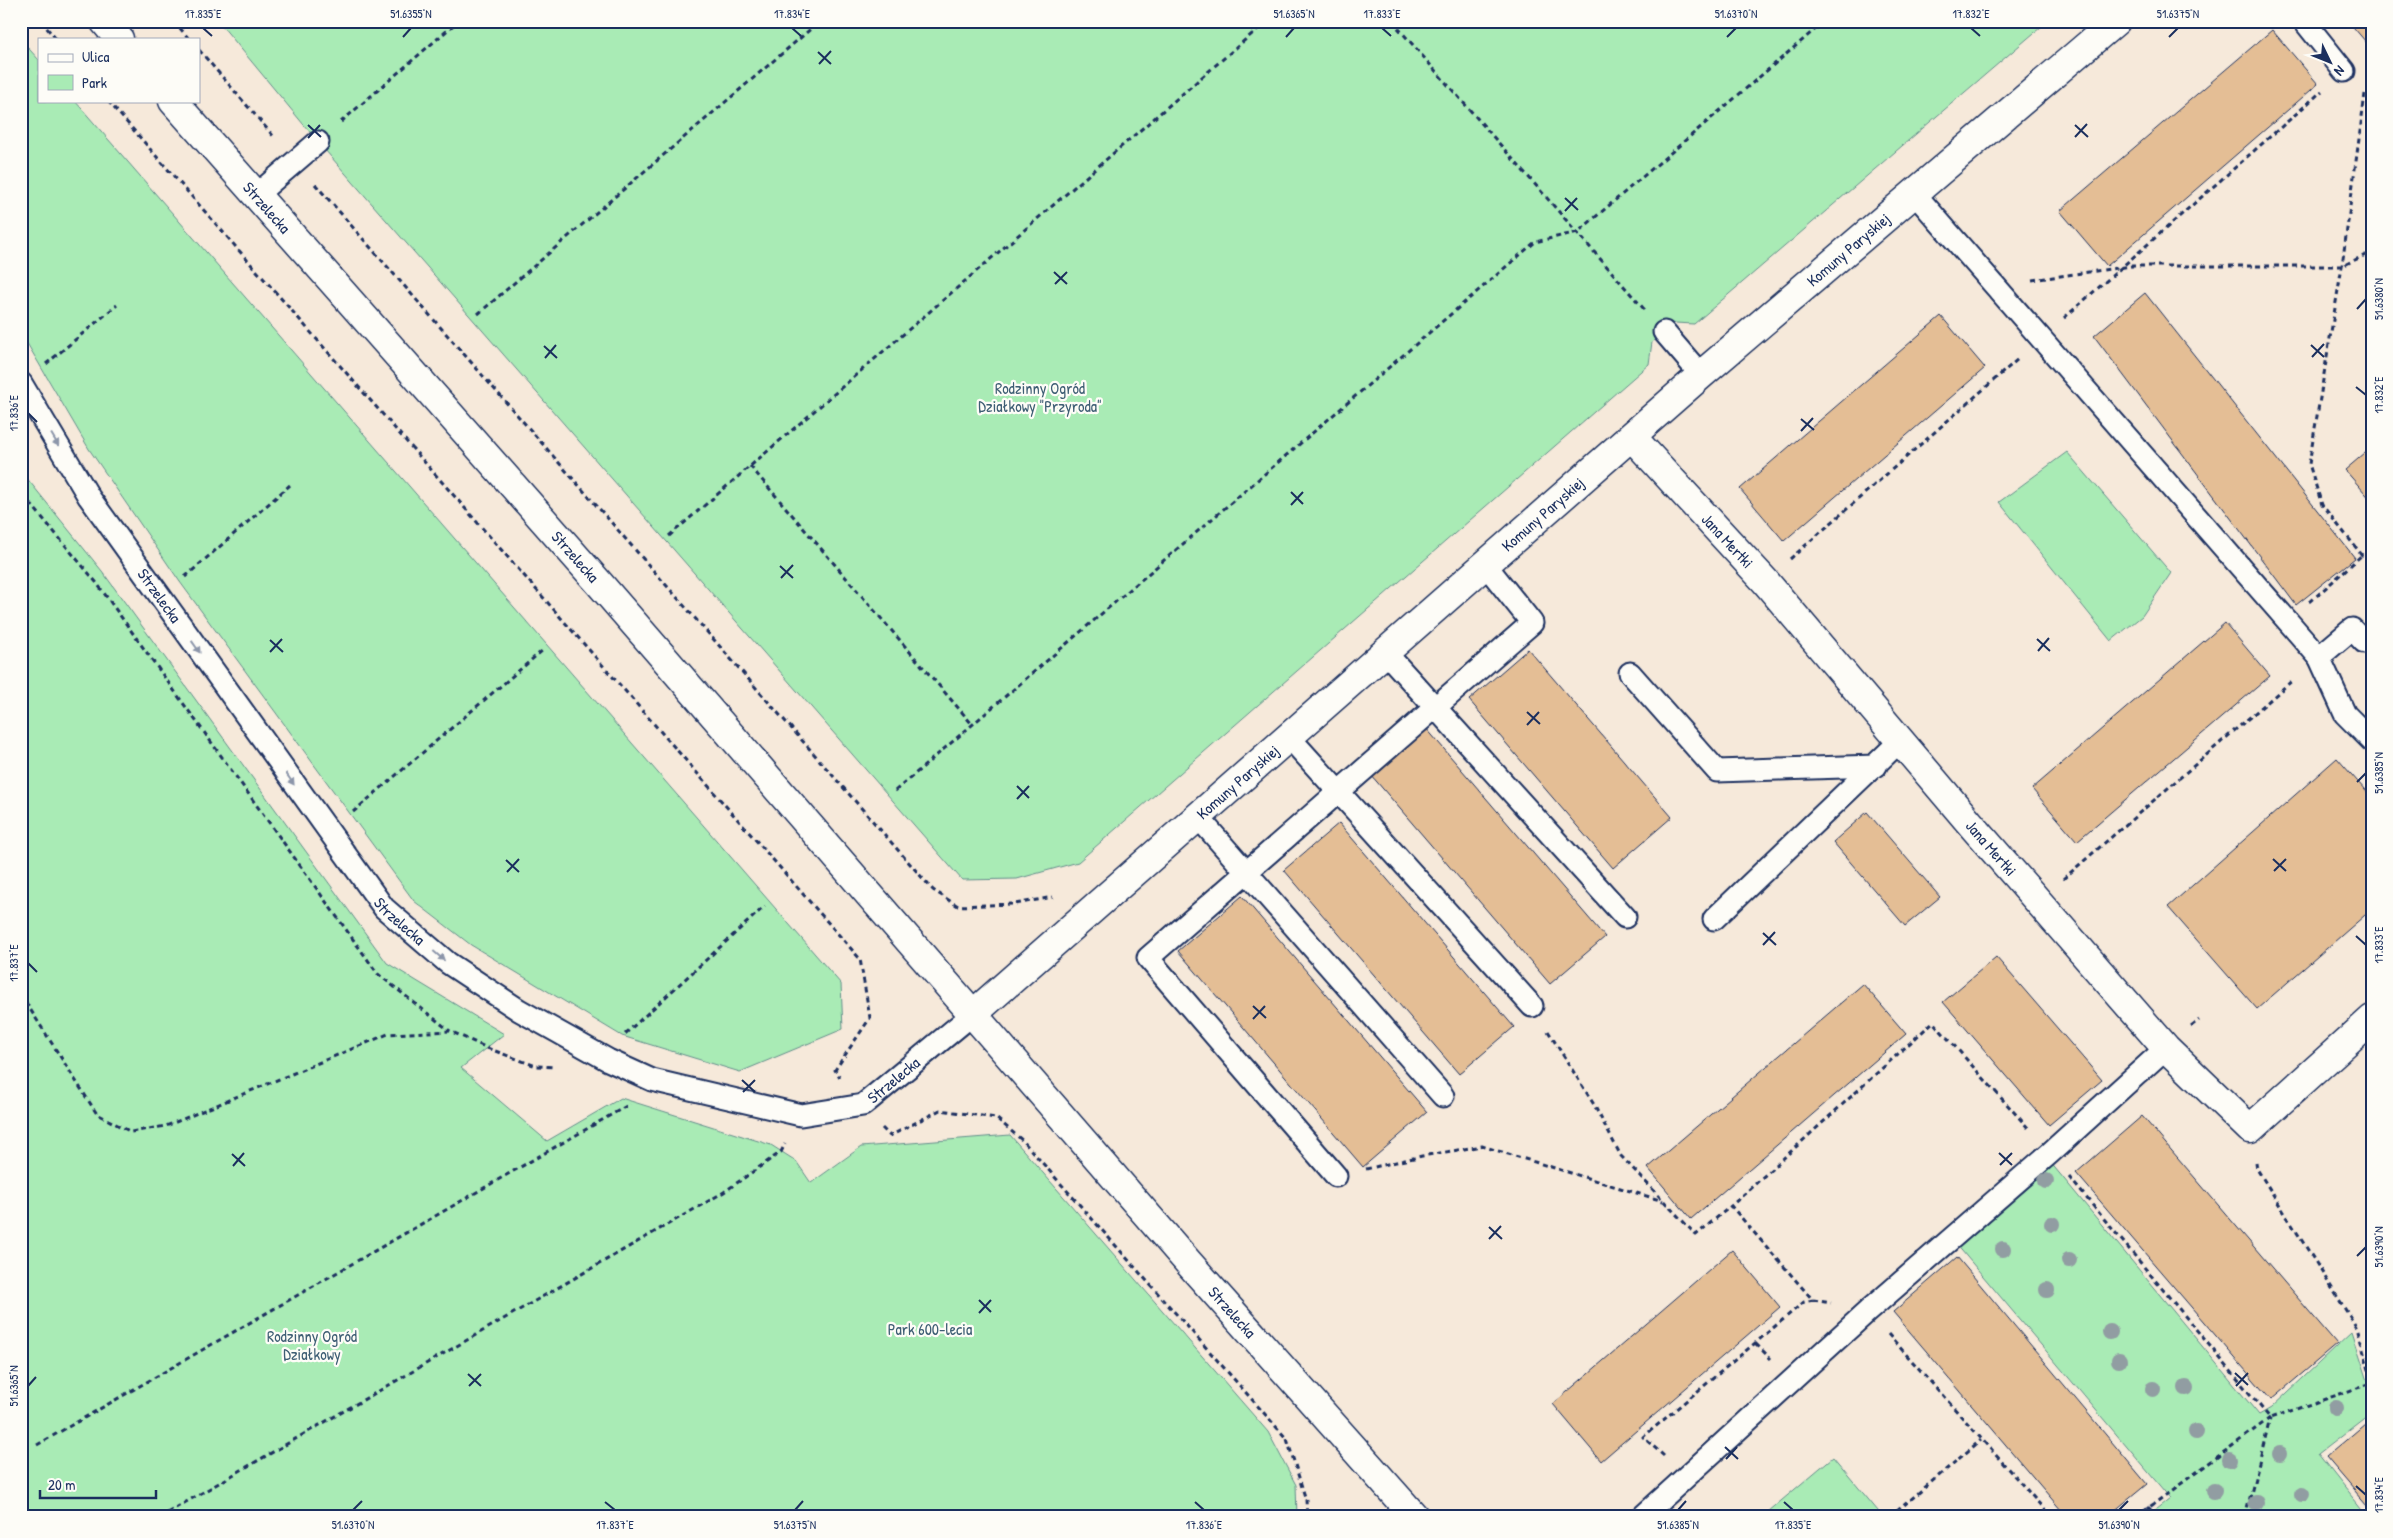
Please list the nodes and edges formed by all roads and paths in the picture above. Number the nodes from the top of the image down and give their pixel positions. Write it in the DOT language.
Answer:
graph roads {
  1 [pos="41,21"];
  2 [pos="104,21"];
  3 [pos="174,21"];
  4 [pos="458,21"];
  5 [pos="820,21"];
  6 [pos="1267,21"];
  7 [pos="1392,21"];
  8 [pos="1825,21"];
  9 [pos="2116,21"];
  10 [pos="2304,21"];
  11 [pos="55,38"];
  12 [pos="118,38"];
  13 [pos="188,38"];
  14 [pos="200,51"];
  15 [pos="2344,71"];
  16 [pos="109,102"];
  17 [pos="174,102"];
  18 [pos="318,142"];
  19 [pos="296,161"];
  20 [pos="1914,193"];
  21 [pos="255,196"];
  22 [pos="1578,232"];
  23 [pos="2372,252"];
  24 [pos="2342,266"];
  25 [pos="1995,286"];
  26 [pos="117,305"];
  27 [pos="478,314"];
  28 [pos="1664,332"];
  29 [pos="42,367"];
  30 [pos="1701,375"];
  31 [pos="21,383"];
  32 [pos="1632,437"];
  33 [pos="750,466"];
  34 [pos="290,485"];
  35 [pos="30,503"];
  36 [pos="669,536"];
  37 [pos="2372,551"];
  38 [pos="2362,555"];
  39 [pos="1484,564"];
  40 [pos="180,582"];
  41 [pos="2288,621"];
  42 [pos="2364,642"];
  43 [pos="543,650"];
  44 [pos="1385,652"];
  45 [pos="2319,657"];
  46 [pos="1630,674"];
  47 [pos="1435,707"];
  48 [pos="972,724"];
  49 [pos="1289,737"];
  50 [pos="1900,741"];
  51 [pos="2372,742"];
  52 [pos="1876,766"];
  53 [pos="895,791"];
  54 [pos="1338,791"];
  55 [pos="351,814"];
  56 [pos="1198,817"];
  57 [pos="1246,872"];
  58 [pos="1056,896"];
  59 [pos="2038,901"];
  60 [pos="765,906"];
  61 [pos="1625,917"];
  62 [pos="1714,919"];
  63 [pos="21,995"];
  64 [pos="1532,1006"];
  65 [pos="973,1014"];
  66 [pos="2372,1019"];
  67 [pos="450,1031"];
  68 [pos="622,1036"];
  69 [pos="486,1048"];
  70 [pos="2166,1048"];
  71 [pos="1443,1096"];
  72 [pos="634,1102"];
  73 [pos="863,1105"];
  74 [pos="2250,1130"];
  75 [pos="781,1152"];
  76 [pos="2050,1153"];
  77 [pos="1336,1176"];
  78 [pos="1663,1200"];
  79 [pos="1731,1206"];
  80 [pos="1868,1311"];
  81 [pos="2372,1382"];
  82 [pos="2270,1418"];
  83 [pos="1981,1440"];
  84 [pos="37,1445"];
  85 [pos="1686,1477"];
  86 [pos="2148,1507"];
  87 [pos="160,1517"];
  88 [pos="1307,1517"];
  89 [pos="1416,1517"];
  90 [pos="1642,1517"];
  91 [pos="1890,1517"];
  92 [pos="2051,1517"];
  93 [pos="2136,1517"];
  94 [pos="2157,1517"];
  95 [pos="2245,1517"];
  1 -- 11 [label="path"];
  2 -- 12 [label="street"];
  3 -- 13 [label="path"];
  4 -- 18 [label="path"];
  5 -- 27 [label="path"];
  6 -- 33 [label="path"];
  7 -- 22 [label="path"];
  8 -- 22 [label="path"];
  9 -- 20 [label="street, Komuny Paryskiej"];
  10 -- 15 [label="lane"];
  14 -- 19 [label="path"];
  15 -- 24 [label="path"];
  16 -- 73 [label="path"];
  17 -- 21 [label="street, Strzelecka"];
  18 -- 19 [label="lane"];
  19 -- 21 [label="lane"];
  19 -- 58 [label="path"];
  20 -- 25 [label="lane"];
  20 -- 30 [label="street, Komuny Paryskiej"];
  21 -- 65 [label="street, Strzelecka"];
  22 -- 28 [label="path"];
  22 -- 48 [label="path"];
  23 -- 24 [label="path"];
  24 -- 25 [label="path"];
  24 -- 38 [label="path"];
  25 -- 41 [label="lane"];
  26 -- 29 [label="path"];
  28 -- 30 [label="lane"];
  30 -- 32 [label="street, Komuny Paryskiej"];
  31 -- 73 [label="lane, Strzelecka, one-way"];
  32 -- 39 [label="street, Komuny Paryskiej"];
  32 -- 50 [label="street, Jana Mertki"];
  33 -- 36 [label="path"];
  33 -- 48 [label="path"];
  34 -- 40 [label="path"];
  35 -- 67 [label="path"];
  37 -- 38 [label="path"];
  38 -- 41 [label="path"];
  39 -- 44 [label="street, Komuny Paryskiej"];
  39 -- 47 [label="lane"];
  41 -- 45 [label="lane"];
  42 -- 45 [label="lane"];
  43 -- 55 [label="path"];
  44 -- 47 [label="lane"];
  44 -- 49 [label="street, Komuny Paryskiej"];
  45 -- 51 [label="lane"];
  45 -- 59 [label="path"];
  46 -- 52 [label="lane"];
  47 -- 54 [label="lane"];
  47 -- 61 [label="lane"];
  48 -- 53 [label="path"];
  49 -- 54 [label="lane"];
  49 -- 56 [label="street, Komuny Paryskiej"];
  50 -- 52 [label="lane"];
  50 -- 59 [label="street, Jana Mertki"];
  52 -- 62 [label="lane"];
  54 -- 57 [label="lane"];
  54 -- 64 [label="lane"];
  56 -- 57 [label="lane"];
  56 -- 65 [label="street, Komuny Paryskiej"];
  57 -- 71 [label="lane"];
  57 -- 77 [label="lane"];
  59 -- 70 [label="street, Jana Mertki"];
  60 -- 68 [label="path"];
  63 -- 67 [label="path"];
  64 -- 78 [label="path"];
  65 -- 73 [label="lane, Strzelecka"];
  65 -- 89 [label="street, Strzelecka"];
  66 -- 74 [label="street"];
  67 -- 69 [label="path"];
  70 -- 74 [label="street, Jana Mertki"];
  70 -- 76 [label="lane"];
  72 -- 84 [label="path"];
  73 -- 88 [label="path"];
  74 -- 81 [label="path"];
  75 -- 87 [label="path"];
  76 -- 79 [label="path"];
  76 -- 80 [label="lane"];
  76 -- 82 [label="path"];
  77 -- 78 [label="path"];
  78 -- 79 [label="path"];
  79 -- 85 [label="path"];
  80 -- 83 [label="path"];
  80 -- 85 [label="lane"];
  81 -- 82 [label="path"];
  82 -- 86 [label="path"];
  82 -- 95 [label="path"];
  83 -- 91 [label="path"];
  83 -- 92 [label="path"];
  85 -- 90 [label="lane"];
  86 -- 93 [label="path"];
  86 -- 94 [label="path"];
}
